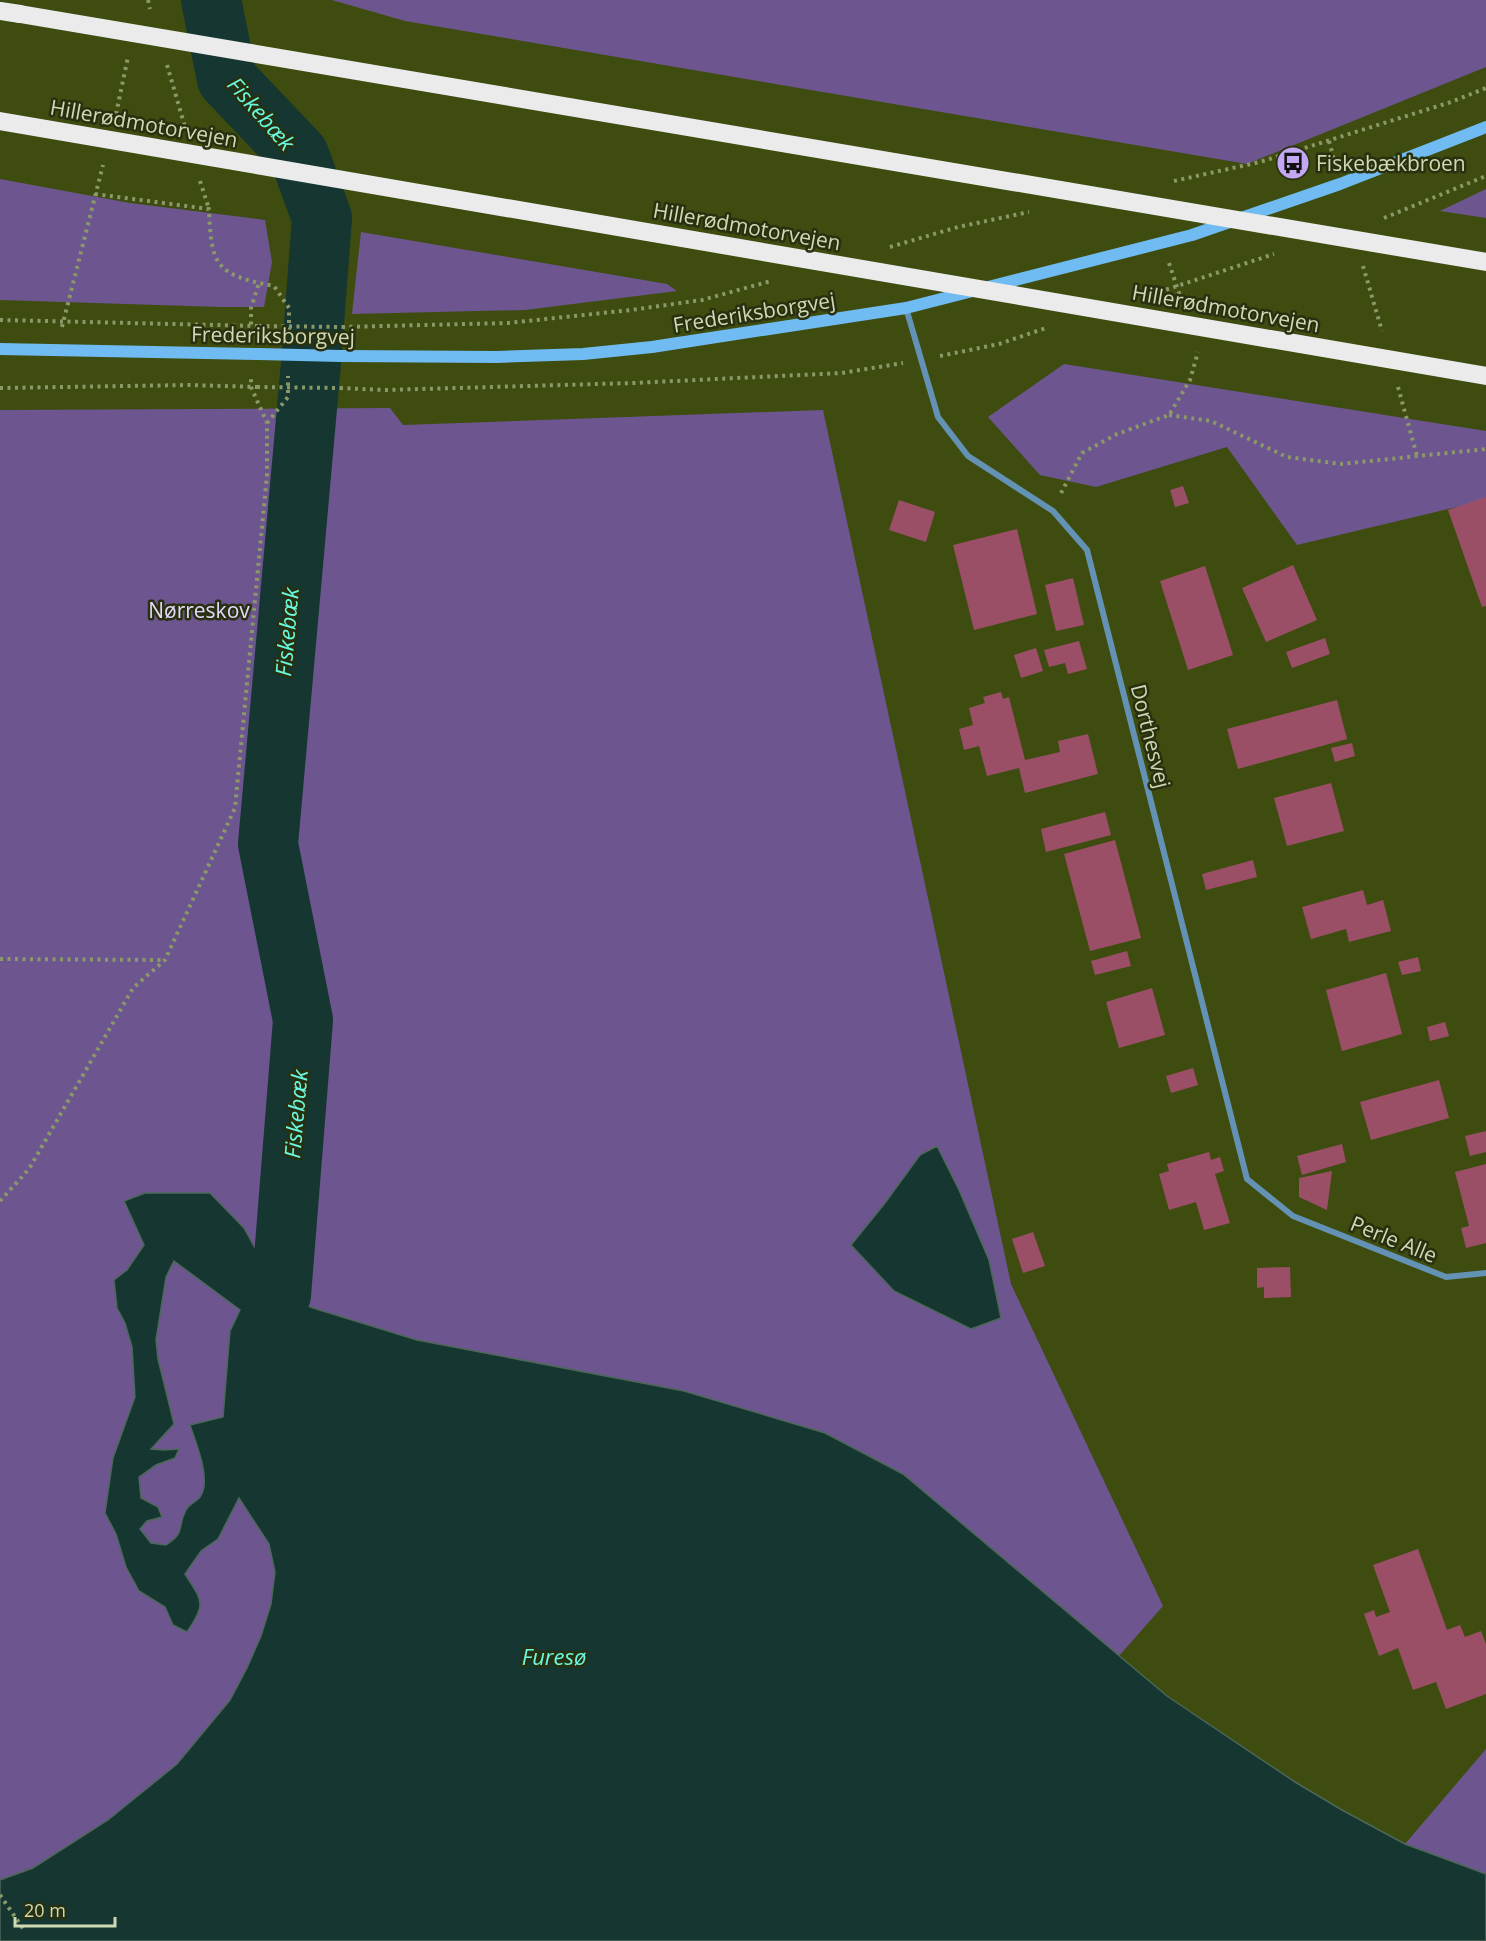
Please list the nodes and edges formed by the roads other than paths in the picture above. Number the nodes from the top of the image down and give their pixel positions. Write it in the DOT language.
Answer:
graph roads {
  1 [pos="0,11"];
  2 [pos="0,121"];
  3 [pos="1486,127"];
  4 [pos="1486,262"];
  5 [pos="906,308"];
  6 [pos="0,349"];
  7 [pos="1486,376"];
  8 [pos="1293,1216"];
  9 [pos="1486,1273"];
  1 -- 4 [label="highway, bridge"];
  2 -- 7 [label="highway, Hillerødmotorvejen, bridge"];
  3 -- 5 [label="street, Frederiksborgvej"];
  5 -- 6 [label="street, Frederiksborgvej, bridge"];
  5 -- 8 [label="street, Dorthesvej"];
  8 -- 9 [label="street, Perle Alle"];
}
